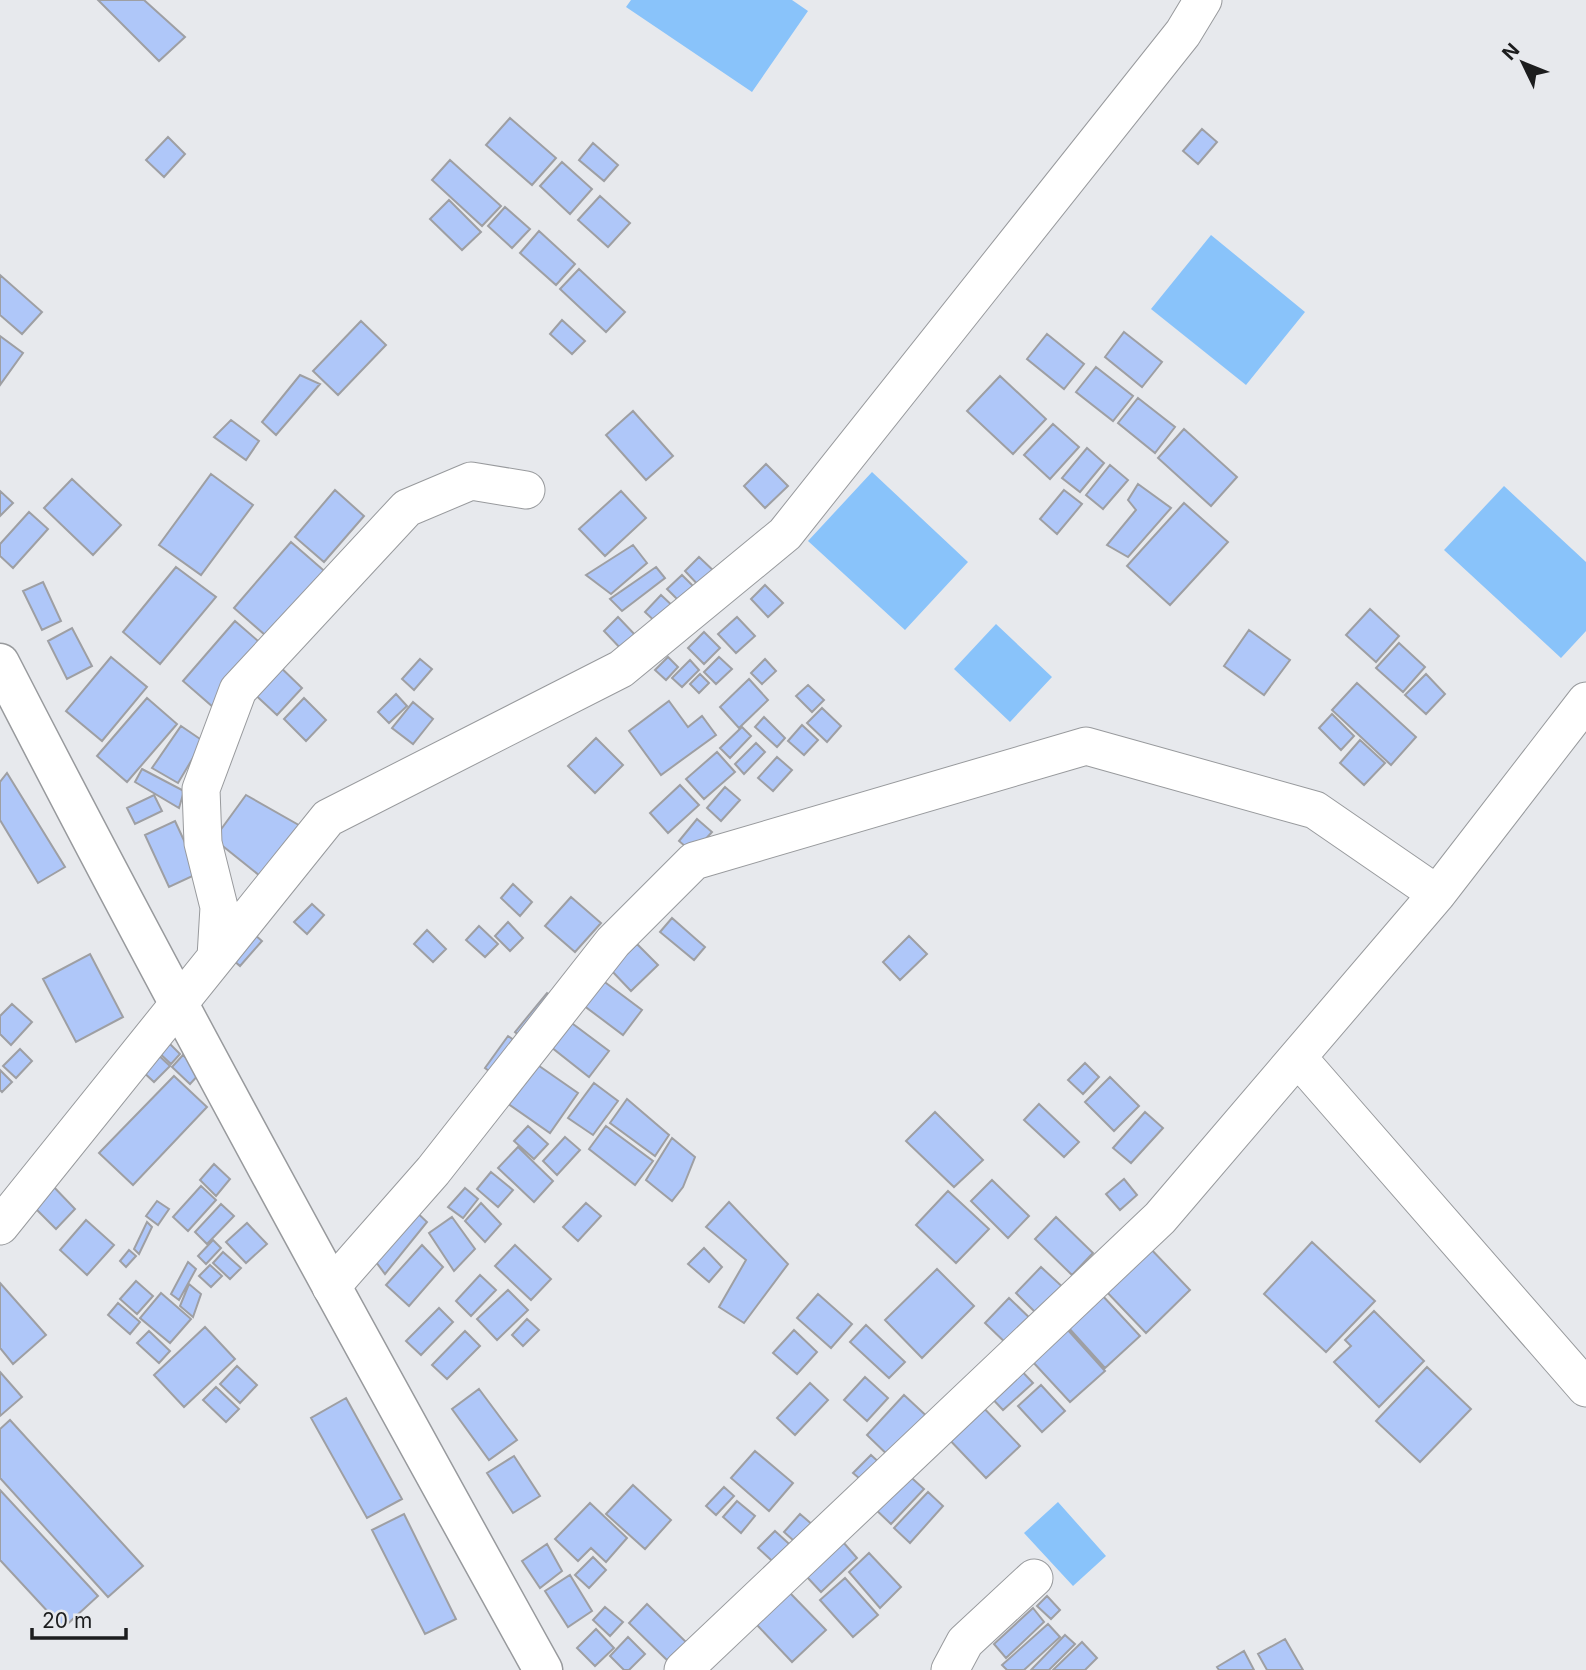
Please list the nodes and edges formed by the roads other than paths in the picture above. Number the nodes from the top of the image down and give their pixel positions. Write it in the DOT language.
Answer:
graph roads {
  1 [pos="1203,0"];
  2 [pos="526,490"];
  3 [pos="0,663"];
  4 [pos="1586,701"];
  5 [pos="1437,894"];
  6 [pos="216,957"];
  7 [pos="178,1004"];
  8 [pos="1299,1059"];
  9 [pos="0,1226"];
  10 [pos="331,1287"];
  11 [pos="1586,1388"];
  12 [pos="1034,1578"];
  13 [pos="543,1670"];
  14 [pos="683,1670"];
  15 [pos="950,1670"];
  1 -- 6 [label="street"];
  2 -- 6 [label="street"];
  3 -- 7 [label="highway"];
  4 -- 5 [label="street"];
  5 -- 8 [label="street"];
  5 -- 10 [label="street"];
  6 -- 7 [label="street"];
  7 -- 9 [label="street"];
  7 -- 10 [label="highway"];
  8 -- 11 [label="street"];
  8 -- 14 [label="street"];
  10 -- 13 [label="highway"];
  12 -- 15 [label="street"];
}
